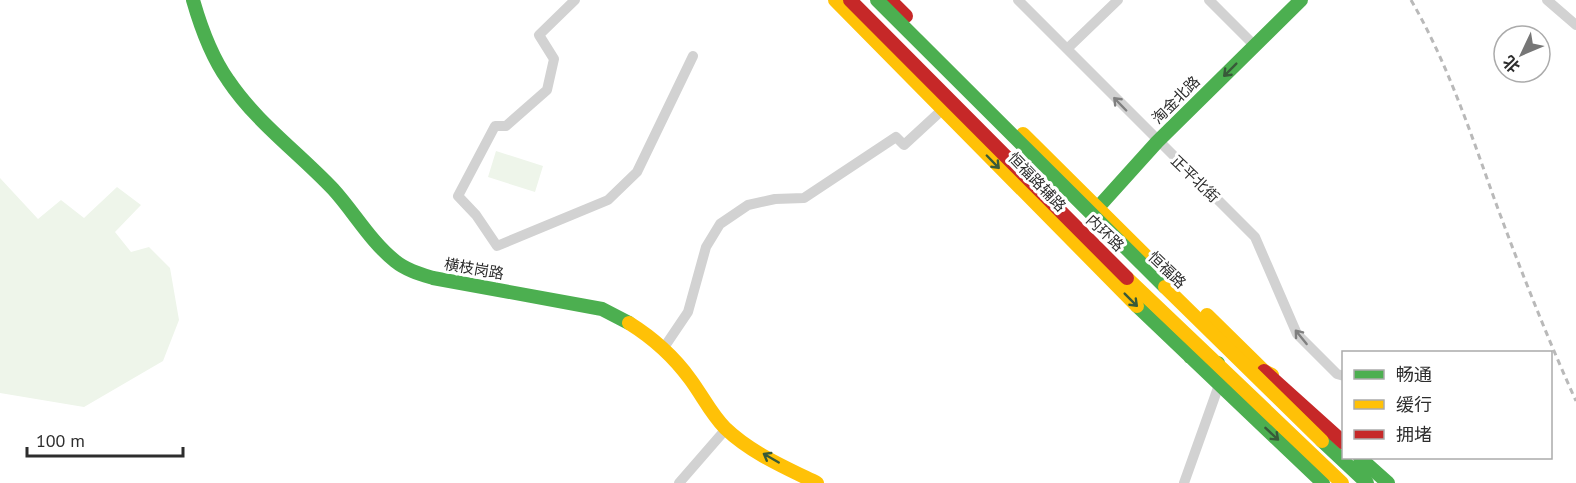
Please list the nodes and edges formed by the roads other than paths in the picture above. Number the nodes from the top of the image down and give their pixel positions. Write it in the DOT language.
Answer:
graph roads {
  1 [pos="193,0"];
  2 [pos="575,0"];
  3 [pos="835,0"];
  4 [pos="852,0"];
  5 [pos="876,0"];
  6 [pos="890,0"];
  7 [pos="1018,0"];
  8 [pos="1118,0"];
  9 [pos="1209,0"];
  10 [pos="1301,0"];
  11 [pos="1547,0"];
  12 [pos="1576,25"];
  13 [pos="1255,46"];
  14 [pos="1067,49"];
  15 [pos="693,56"];
  16 [pos="942,110"];
  17 [pos="1157,142"];
  18 [pos="1089,218"];
  19 [pos="1222,348"];
  20 [pos="663,349"];
  21 [pos="1190,357"];
  22 [pos="1218,363"];
  23 [pos="1264,370"];
  24 [pos="1342,375"];
  25 [pos="1219,385"];
  26 [pos="726,429"];
  27 [pos="1342,431"];
  28 [pos="1342,441"];
  29 [pos="1361,459"];
  30 [pos="1372,459"];
  31 [pos="679,483"];
  32 [pos="817,483"];
  33 [pos="1184,483"];
  34 [pos="1323,483"];
  35 [pos="1341,483"];
  36 [pos="1365,483"];
  37 [pos="1388,483"];
  38 [pos="1398,483"];
  1 -- 20 [label="main road, 横枝岗路"];
  2 -- 15 [label="street"];
  3 -- 16 [label="main road, 恒福路辅路"];
  4 -- 18 [label="main road, 恒福路"];
  4 -- 35 [label="main road, 内环路, bridge"];
  5 -- 18 [label="main road, 恒福路"];
  5 -- 36 [label="main road, 内环路, bridge"];
  6 -- 18 [label="main road, 恒福路辅路"];
  7 -- 14 [label="street, 正平北街"];
  8 -- 14 [label="street"];
  9 -- 13 [label="street"];
  10 -- 13 [label="main road, 淘金北路"];
  11 -- 12 [label="street"];
  13 -- 17 [label="main road, 淘金北路, one-way"];
  17 -- 14 [label="street, 正平北街, one-way"];
  16 -- 20 [label="street"];
  16 -- 21 [label="main road, 恒福路辅路, one-way"];
  17 -- 18 [label="main road, 淘金北路"];
  24 -- 17 [label="street, 正平北街, one-way"];
  18 -- 19 [label="main road, 恒福路"];
  18 -- 22 [label="main road, 恒福路"];
  18 -- 23 [label="main road, 恒福路辅路"];
  19 -- 23 [label="main road"];
  19 -- 36 [label="main road, 恒福路"];
  20 -- 26 [label="main road, 横枝岗路"];
  21 -- 22 [label="main road"];
  21 -- 25 [label="main road, 恒福路辅路"];
  22 -- 35 [label="main road, 恒福路"];
  23 -- 27 [label="main road, 恒福路辅路"];
  23 -- 28 [label="main road"];
  25 -- 33 [label="street"];
  25 -- 34 [label="main road, 恒福路辅路, one-way"];
  26 -- 31 [label="street"];
  32 -- 26 [label="main road, 横枝岗路, one-way"];
  29 -- 37 [label="main road"];
  30 -- 38 [label="main road"];
}
